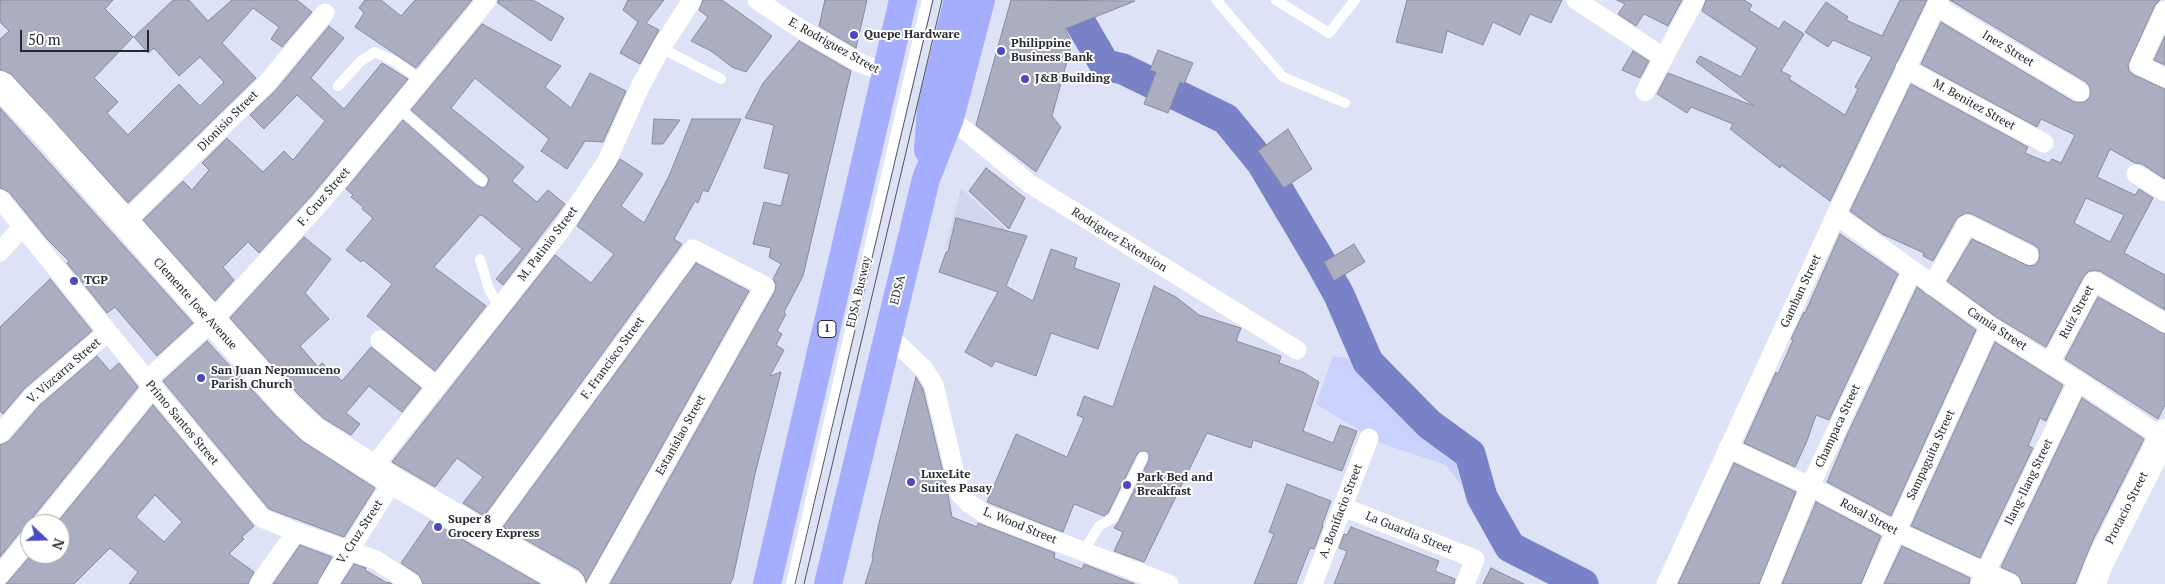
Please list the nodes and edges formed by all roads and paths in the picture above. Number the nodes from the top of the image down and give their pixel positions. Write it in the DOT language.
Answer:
graph roads {
  1 [pos="692,0"];
  2 [pos="757,0"];
  3 [pos="904,0"];
  4 [pos="927,0"];
  5 [pos="958,0"];
  6 [pos="981,0"];
  7 [pos="1216,0"];
  8 [pos="1276,0"];
  9 [pos="1355,0"];
  10 [pos="1576,0"];
  11 [pos="1695,0"];
  12 [pos="478,3"];
  13 [pos="1937,3"];
  14 [pos="2165,10"];
  15 [pos="325,12"];
  16 [pos="661,48"];
  17 [pos="1663,57"];
  18 [pos="1905,68"];
  19 [pos="887,74"];
  20 [pos="2165,78"];
  21 [pos="721,79"];
  22 [pos="422,81"];
  23 [pos="0,85"];
  24 [pos="338,86"];
  25 [pos="1645,92"];
  26 [pos="2080,92"];
  27 [pos="1345,103"];
  28 [pos="400,109"];
  29 [pos="950,118"];
  30 [pos="2044,143"];
  31 [pos="2136,174"];
  32 [pos="926,179"];
  33 [pos="482,181"];
  34 [pos="2165,192"];
  35 [pos="0,199"];
  36 [pos="1836,214"];
  37 [pos="124,224"];
  38 [pos="22,228"];
  39 [pos="0,252"];
  40 [pos="2029,255"];
  41 [pos="480,259"];
  42 [pos="1912,270"];
  43 [pos="765,286"];
  44 [pos="1932,286"];
  45 [pos="499,307"];
  46 [pos="211,322"];
  47 [pos="2165,323"];
  48 [pos="1990,326"];
  49 [pos="108,332"];
  50 [pos="887,334"];
  51 [pos="380,340"];
  52 [pos="1298,350"];
  53 [pos="2050,363"];
  54 [pos="2078,381"];
  55 [pos="150,384"];
  56 [pos="437,387"];
  57 [pos="0,434"];
  58 [pos="2164,435"];
  59 [pos="1369,438"];
  60 [pos="1728,448"];
  61 [pos="1143,457"];
  62 [pos="383,474"];
  63 [pos="1810,486"];
  64 [pos="1343,506"];
  65 [pos="50,514"];
  66 [pos="1895,531"];
  67 [pos="296,532"];
  68 [pos="485,533"];
  69 [pos="20,550"];
  70 [pos="348,550"];
  71 [pos="1083,552"];
  72 [pos="0,575"];
  73 [pos="1982,579"];
  74 [pos="258,584"];
  75 [pos="328,584"];
  76 [pos="412,584"];
  77 [pos="571,584"];
  78 [pos="597,584"];
  79 [pos="767,584"];
  80 [pos="791,584"];
  81 [pos="828,584"];
  82 [pos="1169,584"];
  83 [pos="1313,584"];
  84 [pos="1465,584"];
  85 [pos="1666,584"];
  86 [pos="1770,584"];
  87 [pos="1872,584"];
  88 [pos="2011,584"];
  89 [pos="2092,584"];
  1 -- 16 [label="street, M. Patinio Street"];
  2 -- 19 [label="street, E. Rodriguez Street"];
  3 -- 19 [label="highway, 1"];
  4 -- 80 [label="lane, EDSA Busway"];
  5 -- 32 [label="highway"];
  6 -- 29 [label="highway, EDSA"];
  7 -- 27 [label="lane"];
  8 -- 9 [label="lane"];
  10 -- 17 [label="street"];
  11 -- 17 [label="street"];
  12 -- 22 [label="street, F. Cruz Street"];
  13 -- 18 [label="street, Gamban Street"];
  13 -- 26 [label="street, Inez Street"];
  14 -- 20 [label="street"];
  15 -- 37 [label="street, Dionisio Street"];
  16 -- 21 [label="lane"];
  16 -- 45 [label="street, M. Patinio Street"];
  17 -- 25 [label="street"];
  18 -- 30 [label="street, M. Benitez Street"];
  18 -- 36 [label="street, Gamban Street"];
  19 -- 79 [label="highway, 1"];
  22 -- 24 [label="lane"];
  22 -- 28 [label="street, F. Cruz Street"];
  23 -- 37 [label="street, Clemente Jose Avenue"];
  28 -- 33 [label="lane"];
  28 -- 46 [label="street, F. Cruz Street"];
  29 -- 32 [label="highway, EDSA"];
  29 -- 52 [label="street, Rodriguez Extension"];
  31 -- 34 [label="street"];
  32 -- 50 [label="highway, EDSA"];
  35 -- 38 [label="street, Primo Santos Street"];
  36 -- 42 [label="street, Camia Street"];
  36 -- 60 [label="street, Gamban Street"];
  37 -- 46 [label="street, Clemente Jose Avenue"];
  38 -- 39 [label="street"];
  38 -- 49 [label="street, Primo Santos Street"];
  40 -- 44 [label="street"];
  41 -- 45 [label="lane"];
  42 -- 44 [label="street, Camia Street"];
  42 -- 63 [label="street, Champaca Street"];
  43 -- 68 [label="street, F. Francisco Street"];
  43 -- 78 [label="street, Estanislao Street"];
  44 -- 48 [label="street, Camia Street"];
  45 -- 56 [label="street, M. Patinio Street"];
  46 -- 55 [label="street, F. Cruz Street"];
  46 -- 62 [label="street, Clemente Jose Avenue"];
  47 -- 53 [label="street, Ruiz Street"];
  48 -- 53 [label="street, Camia Street"];
  48 -- 66 [label="street, Sampaguita Street"];
  49 -- 55 [label="street, Primo Santos Street"];
  49 -- 57 [label="street, V. Vizcarra Street"];
  50 -- 71 [label="street, L. Wood Street"];
  50 -- 81 [label="highway, EDSA"];
  51 -- 56 [label="street"];
  53 -- 54 [label="street, Camia Street"];
  54 -- 58 [label="street, Camia Street"];
  54 -- 73 [label="street, Ilang-Ilang Street"];
  55 -- 65 [label="street, F. Cruz Street"];
  55 -- 67 [label="street, Primo Santos Street"];
  56 -- 62 [label="street, M. Patinio Street"];
  58 -- 89 [label="street, Protacio Street"];
  59 -- 64 [label="street, A. Bonifacio Street"];
  60 -- 63 [label="street, Rosal Street"];
  60 -- 85 [label="street, Gamban Street"];
  61 -- 71 [label="lane"];
  62 -- 68 [label="street, Clemente Jose Avenue"];
  62 -- 70 [label="street, V. Cruz Street"];
  63 -- 66 [label="street, Rosal Street"];
  63 -- 86 [label="street, Champaca Street"];
  64 -- 83 [label="street, A. Bonifacio Street"];
  64 -- 84 [label="street, La Guardia Street"];
  66 -- 73 [label="street, Rosal Street"];
  66 -- 87 [label="street, Sampaguita Street"];
  67 -- 70 [label="street, Primo Santos Street"];
  67 -- 74 [label="street"];
  68 -- 77 [label="street, Clemente Jose Avenue"];
  69 -- 72 [label="street"];
  70 -- 75 [label="street, V. Cruz Street"];
  70 -- 76 [label="street, Primo Santos Street"];
  71 -- 82 [label="street, L. Wood Street"];
  73 -- 88 [label="street, Rosal Street"];
}
